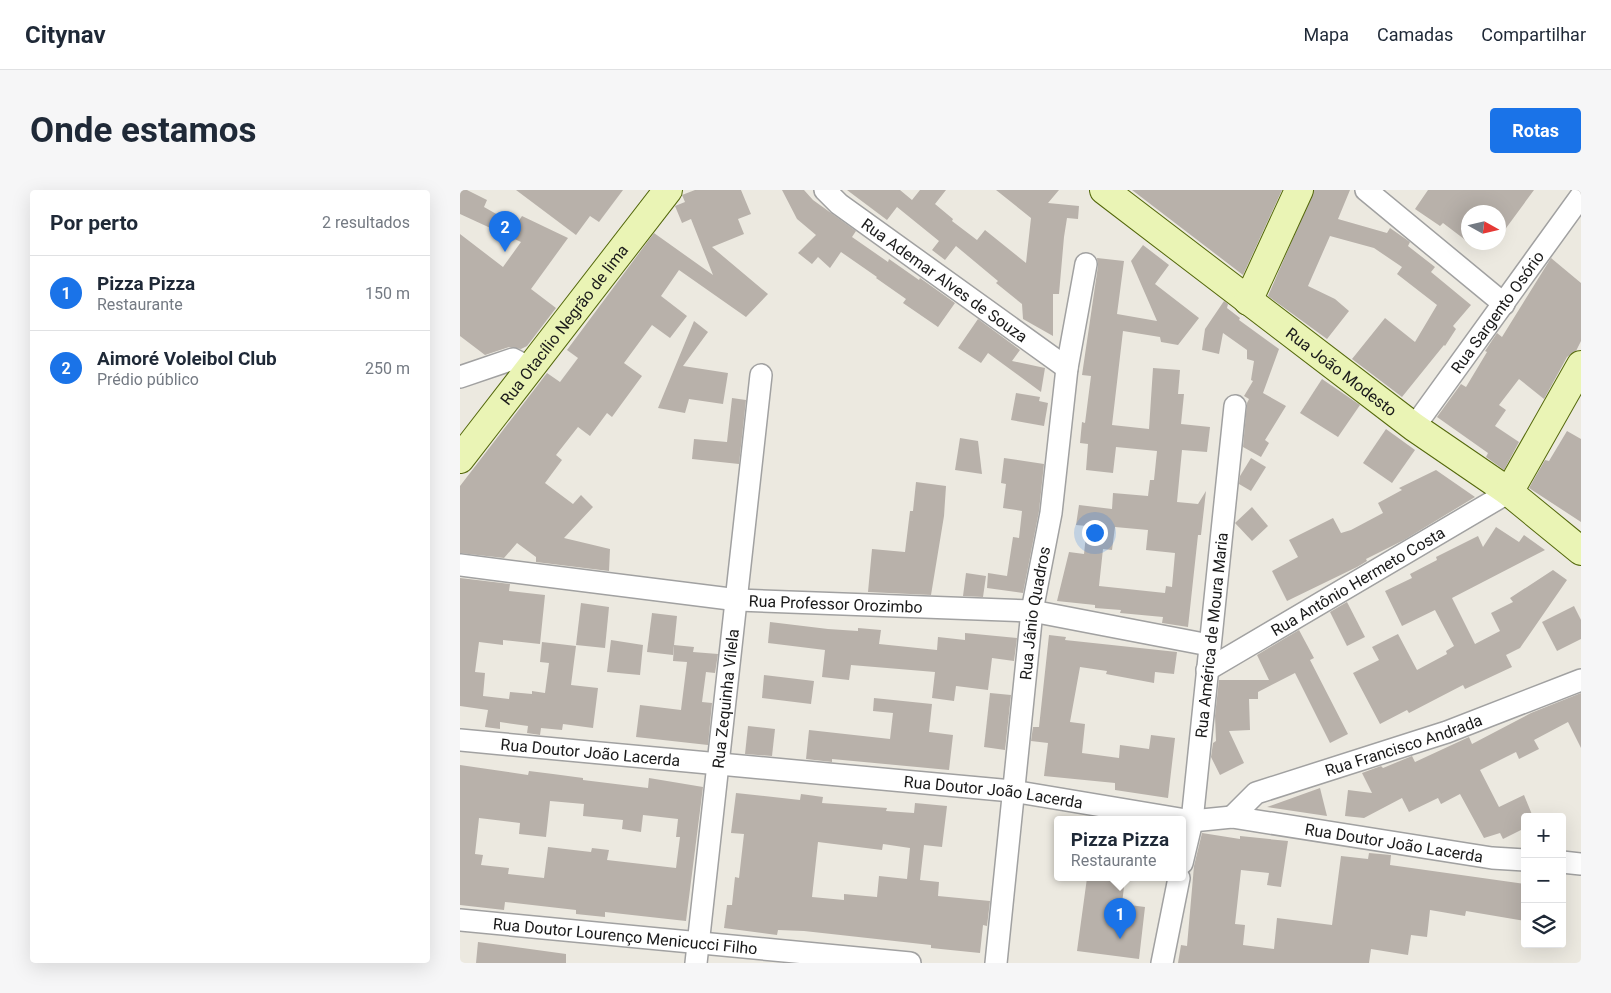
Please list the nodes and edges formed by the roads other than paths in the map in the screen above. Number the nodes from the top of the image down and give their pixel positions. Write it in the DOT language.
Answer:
graph roads {
  1 [pos="668,190"];
  2 [pos="825,190"];
  3 [pos="1104,190"];
  4 [pos="1299,190"];
  5 [pos="1366,190"];
  6 [pos="1581,196"];
  7 [pos="1086,264"];
  8 [pos="1248,301"];
  9 [pos="1504,304"];
  10 [pos="1581,364"];
  11 [pos="1067,368"];
  12 [pos="532,369"];
  13 [pos="761,375"];
  14 [pos="460,377"];
  15 [pos="1235,406"];
  16 [pos="1414,426"];
  17 [pos="460,459"];
  18 [pos="1509,492"];
  19 [pos="1581,551"];
  20 [pos="460,565"];
  21 [pos="738,600"];
  22 [pos="1032,611"];
  23 [pos="1210,644"];
  24 [pos="1207,670"];
  25 [pos="1581,680"];
  26 [pos="460,740"];
  27 [pos="718,763"];
  28 [pos="1012,791"];
  29 [pos="1167,816"];
  30 [pos="1232,817"];
  31 [pos="1186,819"];
  32 [pos="1192,820"];
  33 [pos="1186,846"];
  34 [pos="1521,860"];
  35 [pos="1566,862"];
  36 [pos="1581,864"];
  37 [pos="1179,881"];
  38 [pos="460,920"];
  39 [pos="698,941"];
  40 [pos="696,963"];
  41 [pos="910,963"];
  42 [pos="996,963"];
  43 [pos="1162,963"];
  1 -- 12 [label="main road, Rua Otacílio Negrão de lima"];
  2 -- 11 [label="street, Rua Ademar Alves de Souza"];
  3 -- 8 [label="main road, Rua João Modesto"];
  4 -- 8 [label="main road"];
  5 -- 9 [label="street"];
  6 -- 9 [label="street, Rua Sargento Osório"];
  7 -- 11 [label="street, Rua Jânio Quadros"];
  8 -- 16 [label="main road, Rua João Modesto"];
  9 -- 16 [label="street, Rua Sargento Osório"];
  10 -- 18 [label="main road"];
  11 -- 22 [label="street, Rua Jânio Quadros"];
  12 -- 14 [label="street"];
  12 -- 17 [label="main road, Rua Otacílio Negrão de lima"];
  13 -- 21 [label="street, Rua Zequinha Vilela"];
  15 -- 23 [label="street, Rua América de Moura Maria"];
  16 -- 18 [label="main road, Rua João Modesto"];
  18 -- 19 [label="main road, Rua João Modesto"];
  18 -- 24 [label="street, Rua Antônio Hermeto Costa"];
  20 -- 21 [label="street, Rua Professor Orozimbo"];
  21 -- 22 [label="street, Rua Professor Orozimbo"];
  21 -- 27 [label="street, Rua Zequinha Vilela"];
  22 -- 23 [label="street, Rua Professor Orozimbo"];
  22 -- 28 [label="street, Rua Jânio Quadros"];
  23 -- 24 [label="street, Rua América de Moura Maria"];
  24 -- 32 [label="street, Rua América de Moura Maria"];
  25 -- 30 [label="street, Rua Francisco Andrada"];
  26 -- 27 [label="street, Rua Doutor João Lacerda"];
  27 -- 28 [label="street, Rua Doutor João Lacerda"];
  27 -- 39 [label="street, Rua Zequinha Vilela"];
  28 -- 29 [label="street, Rua Doutor João Lacerda"];
  28 -- 42 [label="street, Rua Jânio Quadros"];
  30 -- 32 [label="street, Rua Doutor João Lacerda"];
  30 -- 34 [label="street, Rua Doutor João Lacerda"];
  31 -- 32 [label="street, Rua Doutor João Lacerda"];
  32 -- 33 [label="street, Rua América de Moura Maria"];
  35 -- 36 [label="street"];
  37 -- 43 [label="street"];
  38 -- 39 [label="street, Rua Doutor Lourenço Menicucci Filho"];
  39 -- 40 [label="street, Rua Zequinha Vilela"];
  39 -- 41 [label="street, Rua Doutor Lourenço Menicucci Filho"];
}
